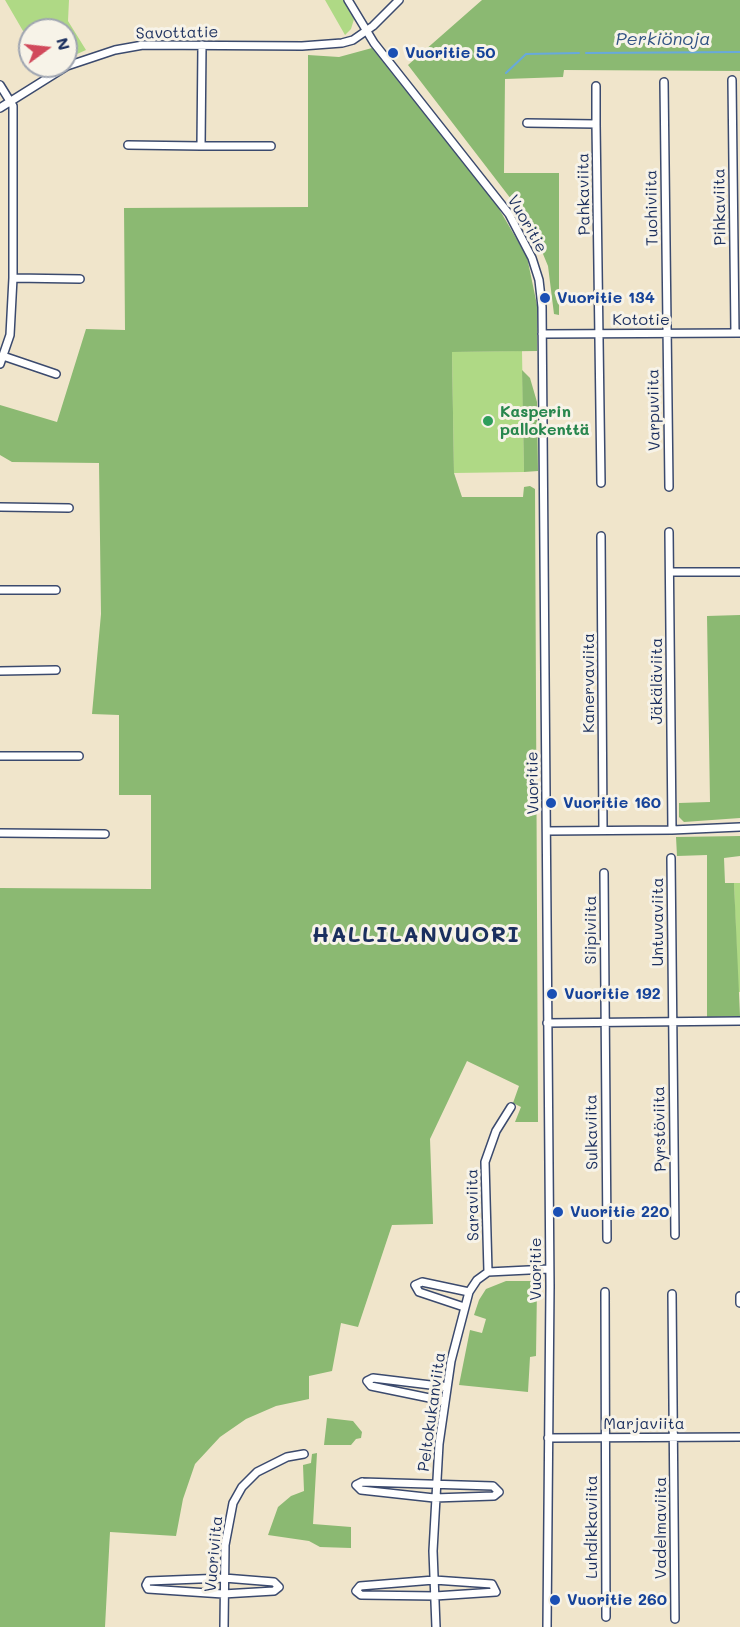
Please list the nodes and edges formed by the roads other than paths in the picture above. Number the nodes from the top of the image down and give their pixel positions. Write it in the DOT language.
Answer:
graph roads {
  1 [pos="348,0"];
  2 [pos="399,0"];
  3 [pos="366,31"];
  4 [pos="202,45"];
  5 [pos="732,80"];
  6 [pos="664,82"];
  7 [pos="0,85"];
  8 [pos="596,86"];
  9 [pos="10,101"];
  10 [pos="0,108"];
  11 [pos="526,123"];
  12 [pos="596,124"];
  13 [pos="128,146"];
  14 [pos="272,146"];
  15 [pos="201,147"];
  16 [pos="13,278"];
  17 [pos="80,279"];
  18 [pos="667,333"];
  19 [pos="738,333"];
  20 [pos="542,334"];
  21 [pos="599,334"];
  22 [pos="3,356"];
  23 [pos="0,364"];
  24 [pos="56,374"];
  25 [pos="601,483"];
  26 [pos="669,487"];
  27 [pos="0,507"];
  28 [pos="69,507"];
  29 [pos="669,532"];
  30 [pos="601,536"];
  31 [pos="670,572"];
  32 [pos="740,572"];
  33 [pos="0,590"];
  34 [pos="56,590"];
  35 [pos="56,670"];
  36 [pos="0,671"];
  37 [pos="0,756"];
  38 [pos="79,756"];
  39 [pos="740,826"];
  40 [pos="603,829"];
  41 [pos="672,830"];
  42 [pos="547,831"];
  43 [pos="0,833"];
  44 [pos="105,834"];
  45 [pos="671,858"];
  46 [pos="604,873"];
  47 [pos="740,1021"];
  48 [pos="548,1023"];
  49 [pos="604,1023"];
  50 [pos="672,1023"];
  51 [pos="511,1107"];
  52 [pos="675,1235"];
  53 [pos="608,1239"];
  54 [pos="549,1269"];
  55 [pos="488,1272"];
  56 [pos="469,1292"];
  57 [pos="605,1292"];
  58 [pos="672,1294"];
  59 [pos="740,1296"];
  60 [pos="740,1303"];
  61 [pos="464,1307"];
  62 [pos="447,1387"];
  63 [pos="444,1401"];
  64 [pos="674,1437"];
  65 [pos="740,1437"];
  66 [pos="548,1438"];
  67 [pos="606,1438"];
  68 [pos="304,1454"];
  69 [pos="436,1482"];
  70 [pos="434,1498"];
  71 [pos="224,1578"];
  72 [pos="434,1580"];
  73 [pos="223,1594"];
  74 [pos="435,1596"];
  75 [pos="606,1617"];
  76 [pos="675,1619"];
  77 [pos="224,1627"];
  78 [pos="436,1627"];
  79 [pos="547,1627"];
  1 -- 3 [label="street, Vuoritie"];
  2 -- 3 [label="street, Savottatie"];
  3 -- 4 [label="street, Savottatie"];
  3 -- 20 [label="street, Vuoritie"];
  4 -- 9 [label="street, Savottatie"];
  4 -- 15 [label="street"];
  5 -- 19 [label="street, Pihkaviita"];
  6 -- 18 [label="street, Tuohiviita"];
  7 -- 9 [label="street"];
  8 -- 12 [label="street, Pahkaviita"];
  9 -- 10 [label="street, Savottatie"];
  9 -- 16 [label="street"];
  11 -- 12 [label="street"];
  12 -- 21 [label="street, Pahkaviita"];
  13 -- 15 [label="street"];
  14 -- 15 [label="street"];
  16 -- 17 [label="street"];
  16 -- 22 [label="street"];
  18 -- 19 [label="street, Kototie"];
  18 -- 21 [label="street, Kototie"];
  18 -- 26 [label="street, Varpuviita"];
  20 -- 21 [label="street, Kototie"];
  20 -- 42 [label="street, Vuoritie"];
  21 -- 25 [label="street, Pahkaviita"];
  22 -- 23 [label="street"];
  22 -- 24 [label="street"];
  27 -- 28 [label="street"];
  29 -- 31 [label="street, Jäkäläviita"];
  30 -- 40 [label="street, Kanervaviita"];
  31 -- 32 [label="street"];
  31 -- 41 [label="street, Jäkäläviita"];
  33 -- 34 [label="street"];
  35 -- 36 [label="street"];
  37 -- 38 [label="street"];
  39 -- 41 [label="street"];
  40 -- 41 [label="street"];
  40 -- 42 [label="street"];
  42 -- 48 [label="street, Vuoritie"];
  43 -- 44 [label="street"];
  45 -- 50 [label="street, Untuvaviita"];
  46 -- 49 [label="street, Siipiviita"];
  47 -- 50 [label="street"];
  48 -- 49 [label="street"];
  48 -- 54 [label="street, Vuoritie"];
  49 -- 50 [label="street"];
  49 -- 53 [label="street, Sulkaviita"];
  50 -- 52 [label="street, Pyrstöviita"];
  51 -- 55 [label="street, Saraviita"];
  54 -- 55 [label="street"];
  54 -- 66 [label="street, Vuoritie"];
  55 -- 56 [label="street, Peltokukanviita"];
  56 -- 61 [label="street, Peltokukanviita"];
  56 -- 61 [label="street"];
  57 -- 67 [label="street, Luhdikkaviita"];
  58 -- 64 [label="street, Vadelmaviita"];
  59 -- 60 [label="street"];
  61 -- 62 [label="street, Peltokukanviita"];
  62 -- 63 [label="street, Peltokukanviita"];
  62 -- 63 [label="street"];
  63 -- 69 [label="street, Peltokukanviita"];
  64 -- 65 [label="street, Marjaviita"];
  64 -- 67 [label="street, Marjaviita"];
  64 -- 76 [label="street, Vadelmaviita"];
  66 -- 67 [label="street, Marjaviita"];
  66 -- 79 [label="street, Vuoritie"];
  67 -- 75 [label="street, Luhdikkaviita"];
  68 -- 71 [label="street, Vuoriviita"];
  69 -- 70 [label="street, Peltokukanviita"];
  69 -- 70 [label="street"];
  69 -- 70 [label="street"];
  70 -- 72 [label="street, Peltokukanviita"];
  71 -- 73 [label="street, Vuoriviita"];
  71 -- 73 [label="street"];
  71 -- 73 [label="street"];
  72 -- 74 [label="street, Peltokukanviita"];
  72 -- 74 [label="street"];
  72 -- 74 [label="street"];
  73 -- 77 [label="street, Vuoriviita"];
  74 -- 78 [label="street, Peltokukanviita"];
}
